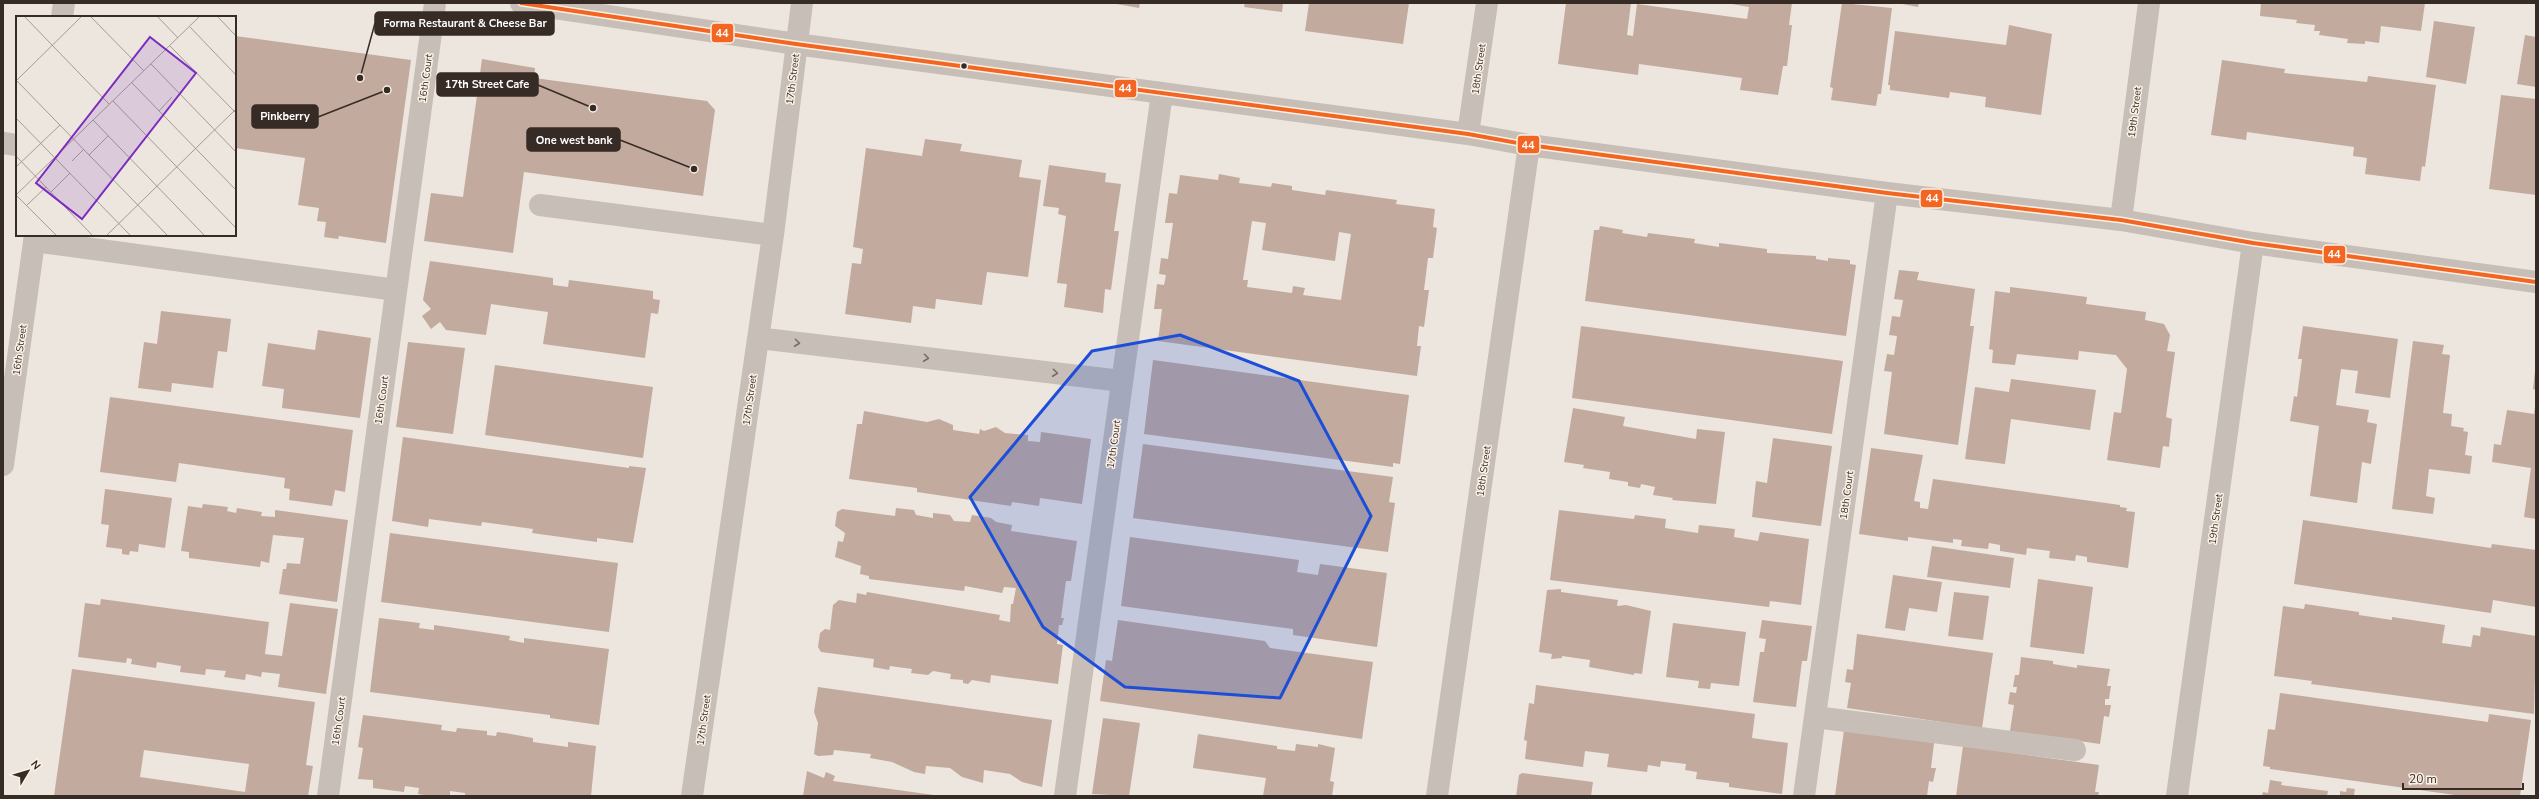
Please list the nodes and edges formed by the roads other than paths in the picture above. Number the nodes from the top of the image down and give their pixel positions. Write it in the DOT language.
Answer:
graph roads {
  1 [pos="64,3"];
  2 [pos="435,3"];
  3 [pos="521,3"];
  4 [pos="802,3"];
  5 [pos="1486,3"];
  6 [pos="2148,3"];
  7 [pos="62,16"];
  8 [pos="796,44"];
  9 [pos="1162,93"];
  10 [pos="1468,134"];
  11 [pos="3,143"];
  12 [pos="16,145"];
  13 [pos="1529,145"];
  14 [pos="1887,193"];
  15 [pos="540,205"];
  16 [pos="2121,220"];
  17 [pos="773,235"];
  18 [pos="35,238"];
  19 [pos="2253,243"];
  20 [pos="2536,282"];
  21 [pos="396,290"];
  22 [pos="758,338"];
  23 [pos="1122,381"];
  24 [pos="3,465"];
  25 [pos="1815,717"];
  26 [pos="2075,750"];
  27 [pos="328,796"];
  28 [pos="692,796"];
  29 [pos="1065,796"];
  30 [pos="1437,796"];
  31 [pos="1804,796"];
  32 [pos="2177,796"];
  1 -- 7 [label="street"];
  2 -- 21 [label="street, 16th Court"];
  3 -- 8 [label="street"];
  4 -- 8 [label="street, 17th Street"];
  5 -- 10 [label="street, 18th Street"];
  6 -- 16 [label="street, 19th Street"];
  8 -- 9 [label="street"];
  8 -- 17 [label="street, 17th Street"];
  9 -- 10 [label="street"];
  9 -- 23 [label="street, 17th Court"];
  10 -- 13 [label="street"];
  11 -- 12 [label="street"];
  13 -- 14 [label="street"];
  13 -- 30 [label="street, 18th Street"];
  14 -- 16 [label="street"];
  14 -- 25 [label="street, 18th Court"];
  15 -- 17 [label="street"];
  16 -- 19 [label="street"];
  17 -- 22 [label="street, 17th Street"];
  18 -- 21 [label="street"];
  18 -- 24 [label="street, 16th Street"];
  19 -- 20 [label="street"];
  19 -- 32 [label="street, 19th Street"];
  21 -- 27 [label="street, 16th Court"];
  22 -- 23 [label="street, one-way"];
  22 -- 28 [label="street, 17th Street"];
  23 -- 29 [label="street, 17th Court"];
  25 -- 26 [label="street"];
  25 -- 31 [label="street, 18th Court"];
}
